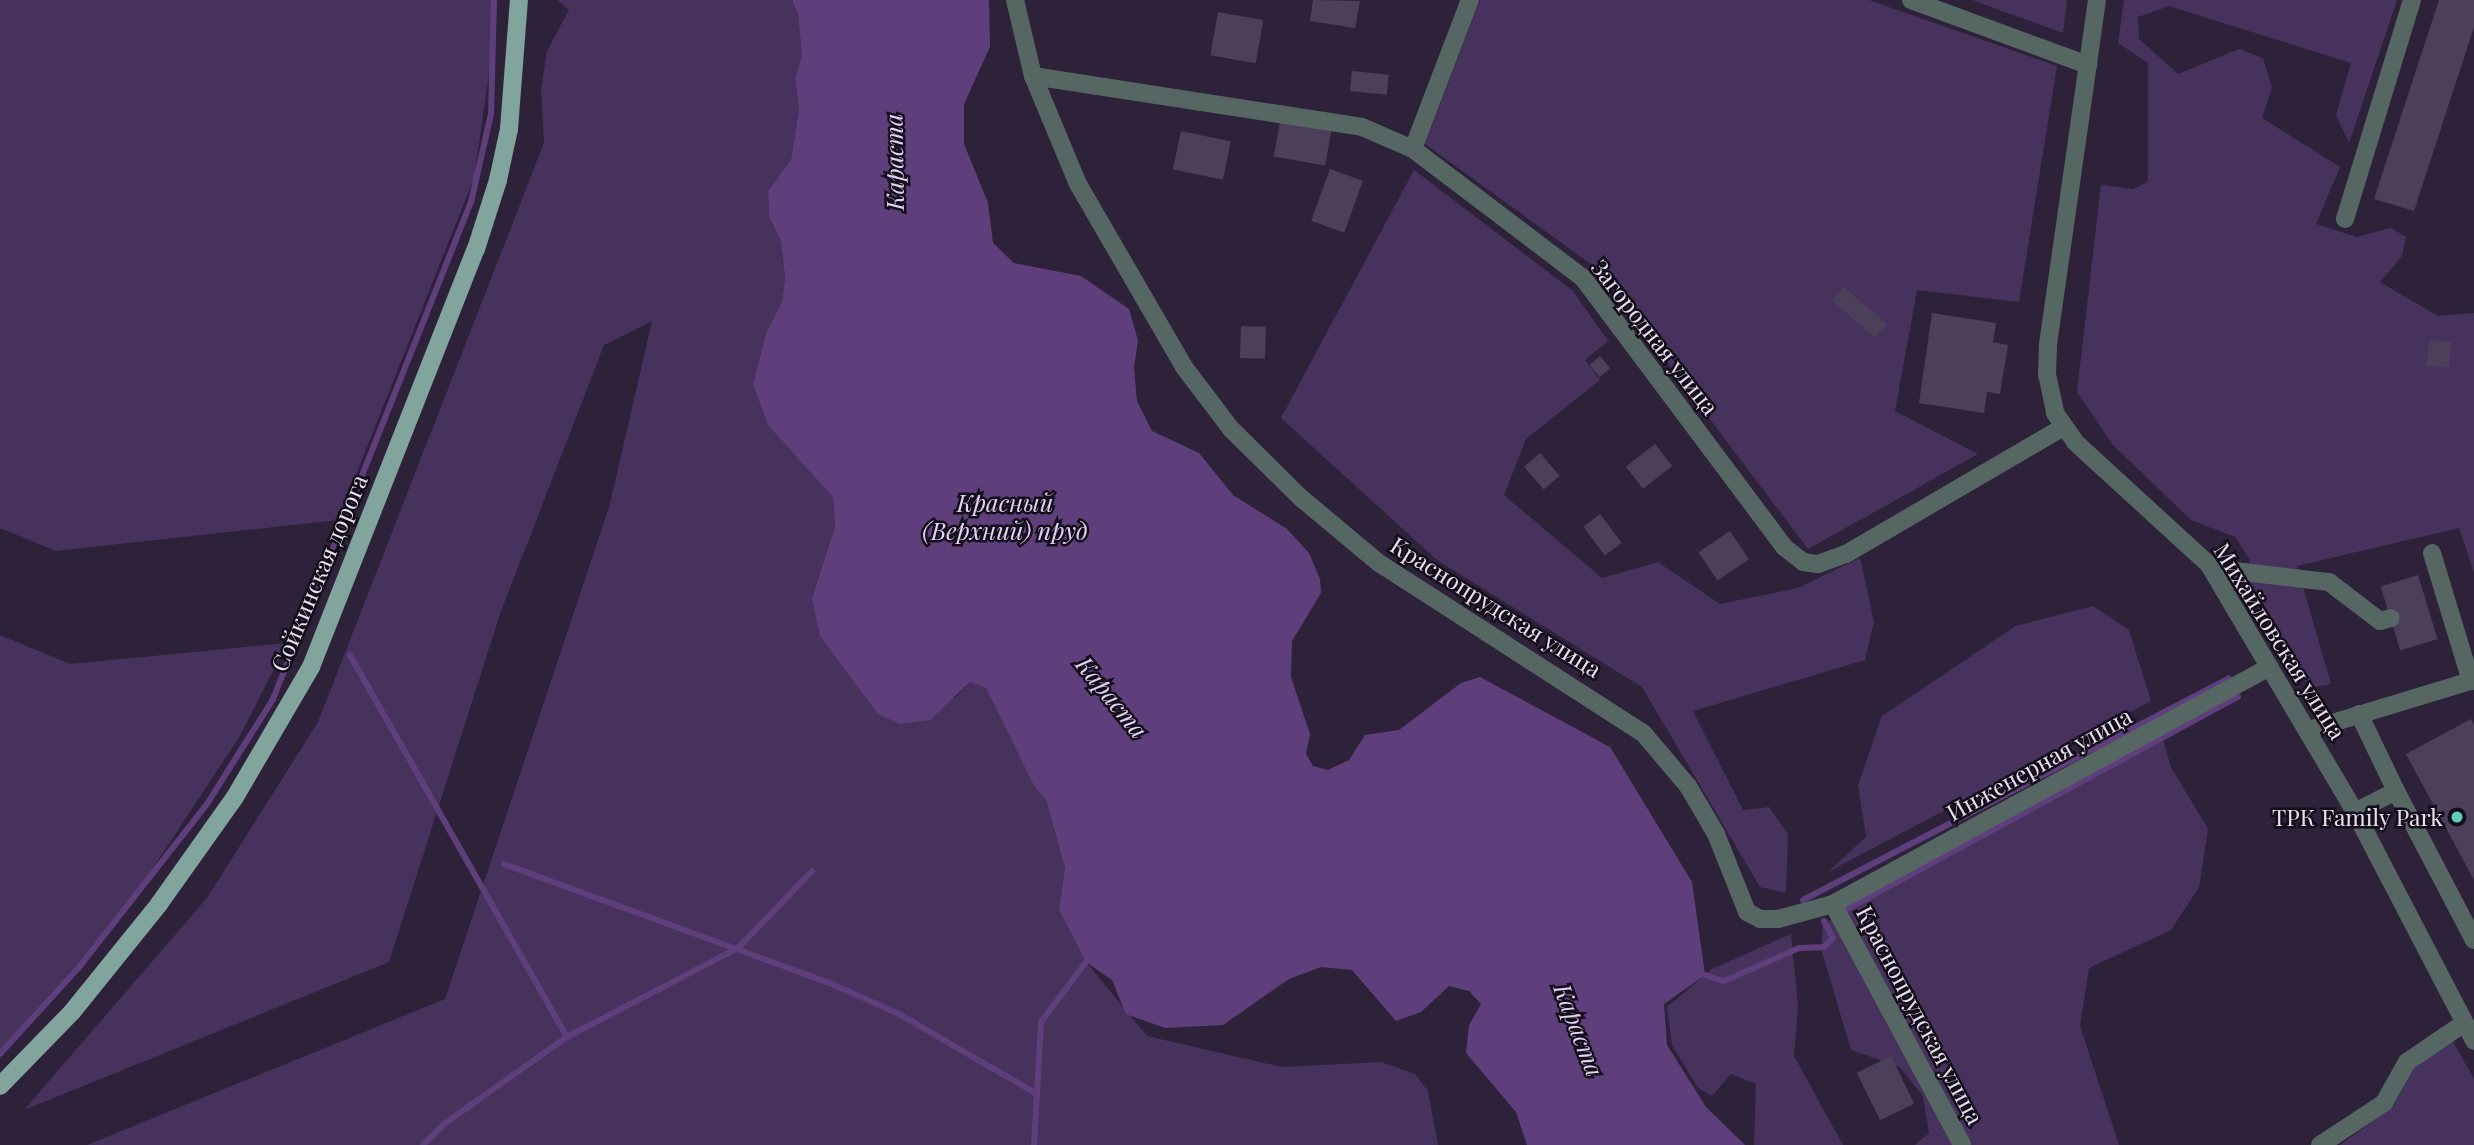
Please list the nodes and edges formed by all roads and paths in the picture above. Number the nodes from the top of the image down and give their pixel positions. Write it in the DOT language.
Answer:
graph roads {
  1 [pos="519,0"];
  2 [pos="1015,0"];
  3 [pos="1470,0"];
  4 [pos="1911,0"];
  5 [pos="2097,0"];
  6 [pos="2412,0"];
  7 [pos="2088,65"];
  8 [pos="1033,76"];
  9 [pos="1413,149"];
  10 [pos="2345,219"];
  11 [pos="2063,428"];
  12 [pos="2432,553"];
  13 [pos="2217,578"];
  14 [pos="2390,618"];
  15 [pos="2269,667"];
  16 [pos="2472,680"];
  17 [pos="2359,714"];
  18 [pos="2309,730"];
  19 [pos="2396,791"];
  20 [pos="2355,812"];
  21 [pos="1833,904"];
  22 [pos="2474,940"];
  23 [pos="2470,1032"];
  24 [pos="0,1086"];
  25 [pos="1962,1145"];
  26 [pos="2320,1145"];
  1 -- 24 [label="main road, Сойкинская дорога"];
  2 -- 8 [label="street, Краснопрудская улица"];
  3 -- 9 [label="street"];
  4 -- 7 [label="street"];
  5 -- 7 [label="street, Михайловская улица"];
  6 -- 10 [label="street"];
  7 -- 11 [label="street, Михайловская улица"];
  8 -- 9 [label="street, Загородная улица"];
  8 -- 21 [label="street, Краснопрудская улица"];
  9 -- 11 [label="street, Загородная улица"];
  11 -- 13 [label="street, Михайловская улица"];
  12 -- 16 [label="street"];
  13 -- 14 [label="street"];
  13 -- 15 [label="street, Михайловская улица"];
  15 -- 18 [label="street, Михайловская улица"];
  15 -- 21 [label="street, Инженерная улица"];
  16 -- 17 [label="street"];
  17 -- 18 [label="street"];
  17 -- 19 [label="street"];
  18 -- 20 [label="street, Михайловская улица"];
  19 -- 20 [label="street"];
  19 -- 22 [label="street"];
  20 -- 23 [label="street, Михайловская улица"];
  21 -- 25 [label="street, Краснопрудская улица"];
  23 -- 26 [label="street"];
}
